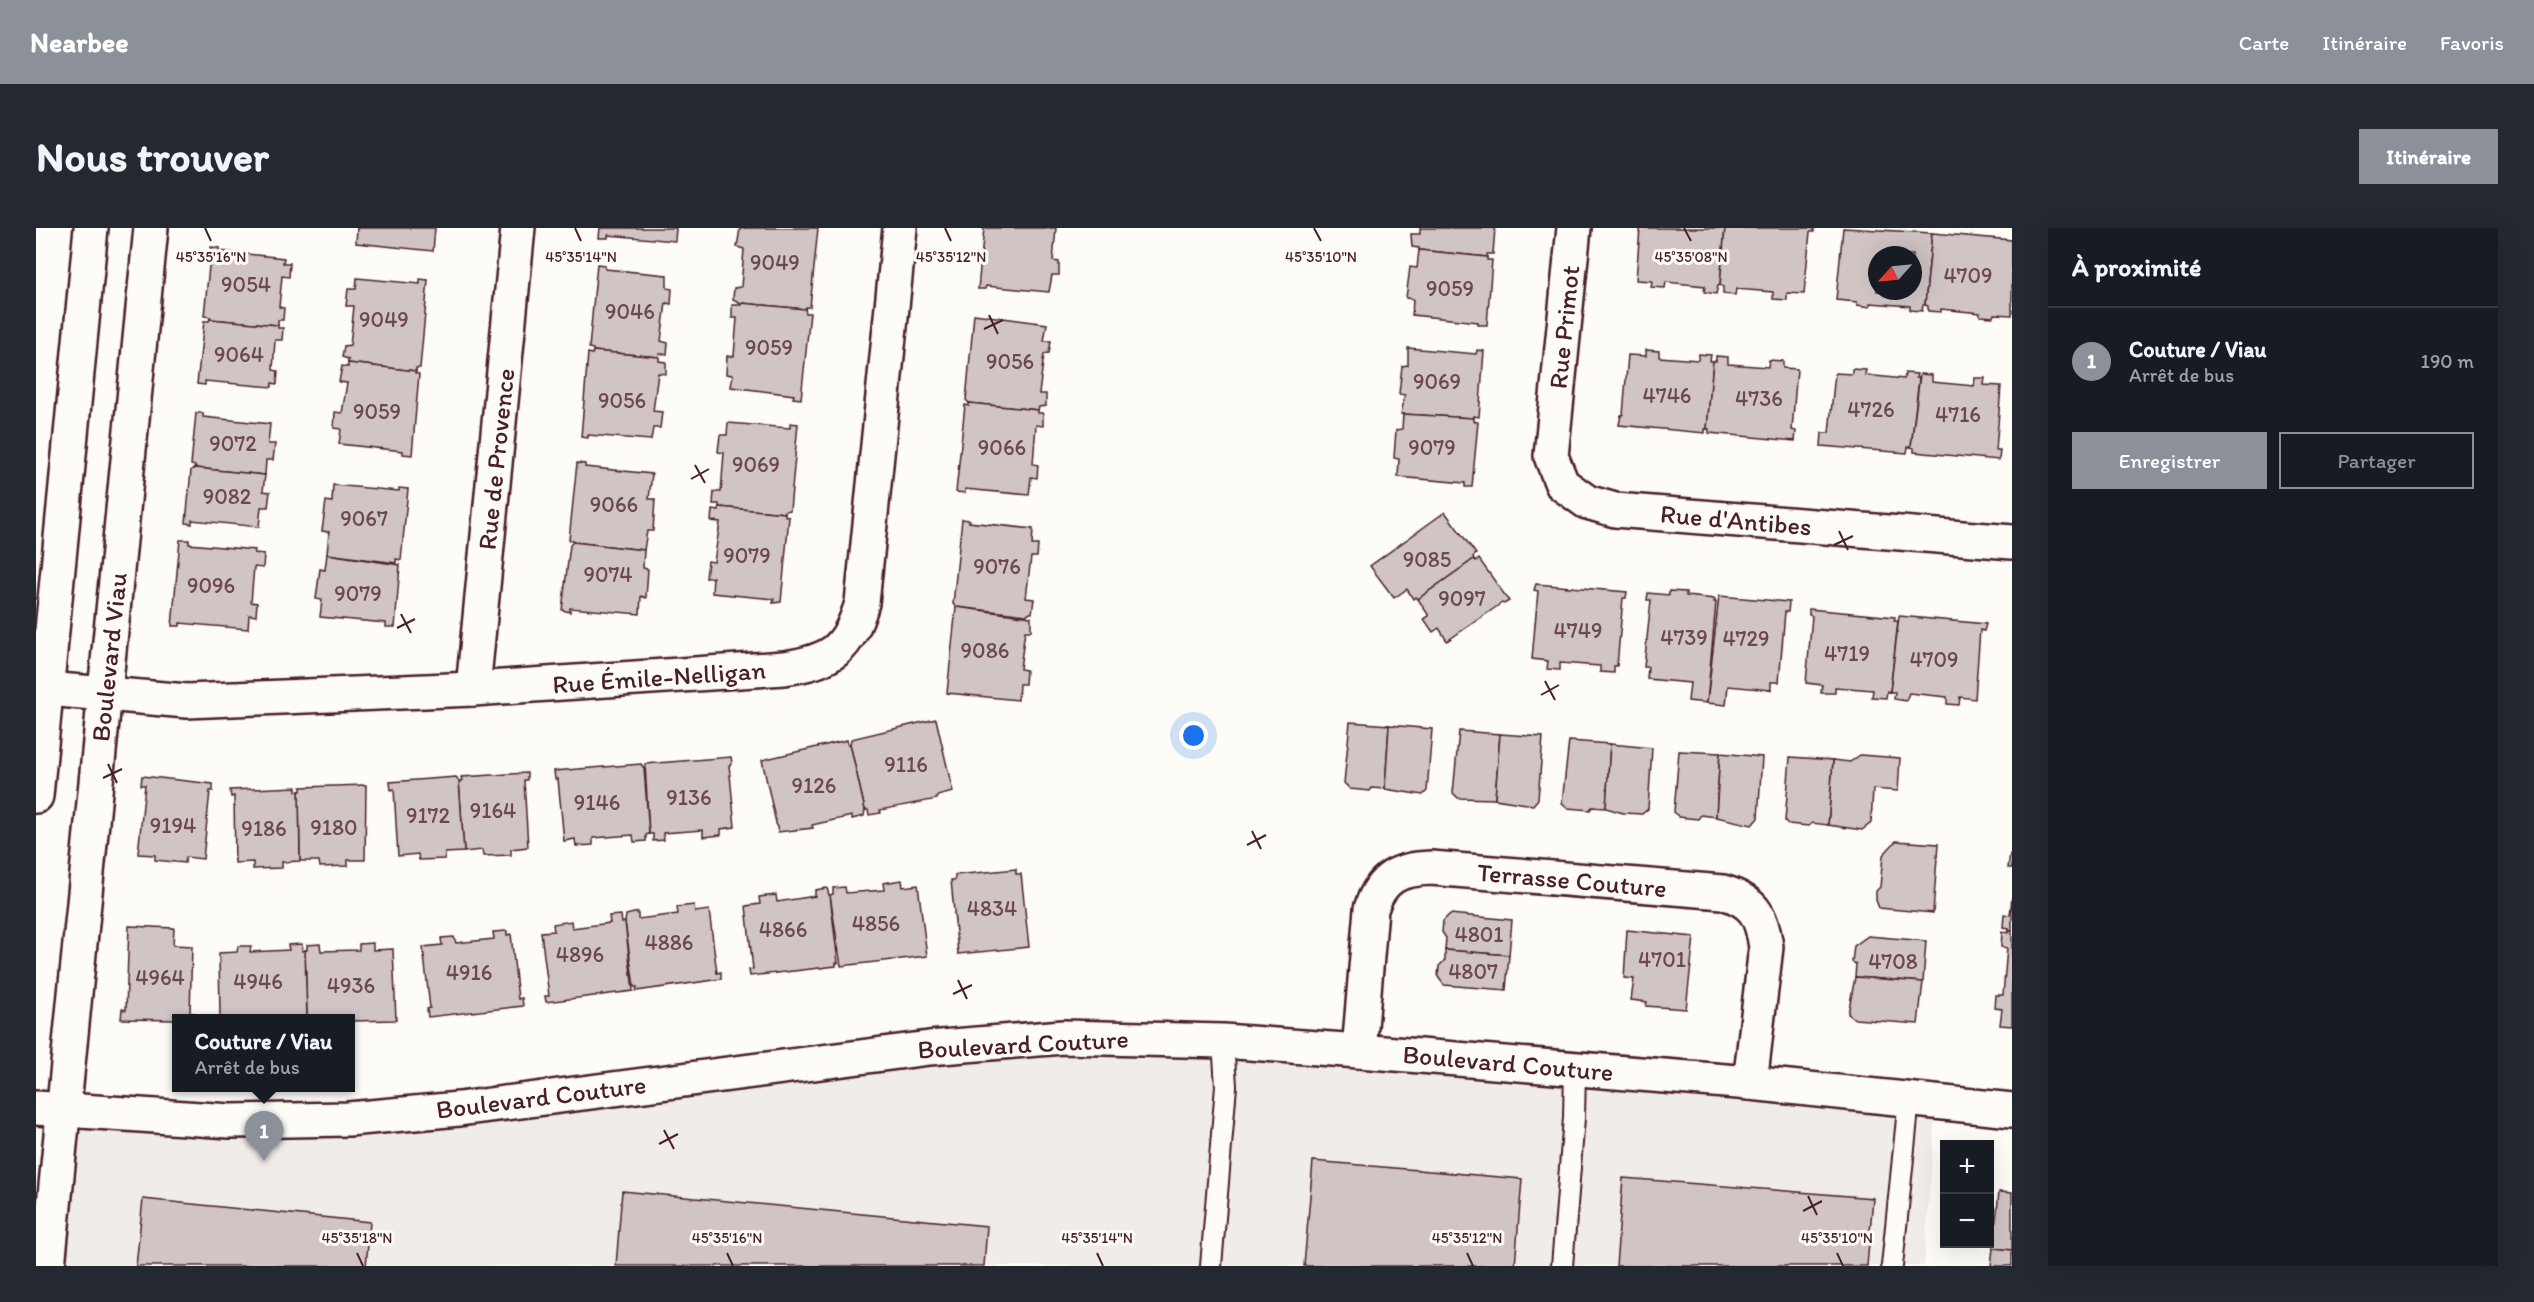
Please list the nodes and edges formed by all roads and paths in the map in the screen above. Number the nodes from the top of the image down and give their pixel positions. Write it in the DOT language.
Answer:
graph roads {
  1 [pos="91,228"];
  2 [pos="151,228"];
  3 [pos="518,228"];
  4 [pos="900,228"];
  5 [pos="1574,228"];
  6 [pos="1554,427"];
  7 [pos="2012,542"];
  8 [pos="473,689"];
  9 [pos="47,690"];
  10 [pos="105,696"];
  11 [pos="36,796"];
  12 [pos="1223,1041"];
  13 [pos="1359,1051"];
  14 [pos="1575,1069"];
  15 [pos="1750,1083"];
  16 [pos="1909,1099"];
  17 [pos="49,1109"];
  18 [pos="2012,1110"];
  19 [pos="48,1266"];
  20 [pos="1210,1266"];
  21 [pos="1562,1266"];
  22 [pos="1892,1266"];
  1 -- 9 [label="street"];
  2 -- 10 [label="street, Boulevard Viau"];
  3 -- 8 [label="street, Rue de Provence"];
  4 -- 8 [label="street, Rue Émile-Nelligan"];
  5 -- 6 [label="street, Rue Primot"];
  6 -- 7 [label="street, Rue d'Antibes"];
  8 -- 10 [label="street, Rue Émile-Nelligan"];
  9 -- 10 [label="street, Rue Émile-Nelligan"];
  9 -- 11 [label="street"];
  10 -- 17 [label="street, Boulevard Viau"];
  12 -- 13 [label="street, Boulevard Couture"];
  12 -- 17 [label="street, Boulevard Couture"];
  12 -- 20 [label="lane"];
  13 -- 14 [label="street, Boulevard Couture"];
  13 -- 15 [label="street, Terrasse Couture"];
  14 -- 15 [label="street, Boulevard Couture"];
  14 -- 21 [label="lane"];
  15 -- 16 [label="street, Boulevard Couture"];
  16 -- 18 [label="street, Boulevard Couture"];
  16 -- 22 [label="lane"];
  17 -- 19 [label="street, Boulevard Viau"];
}
